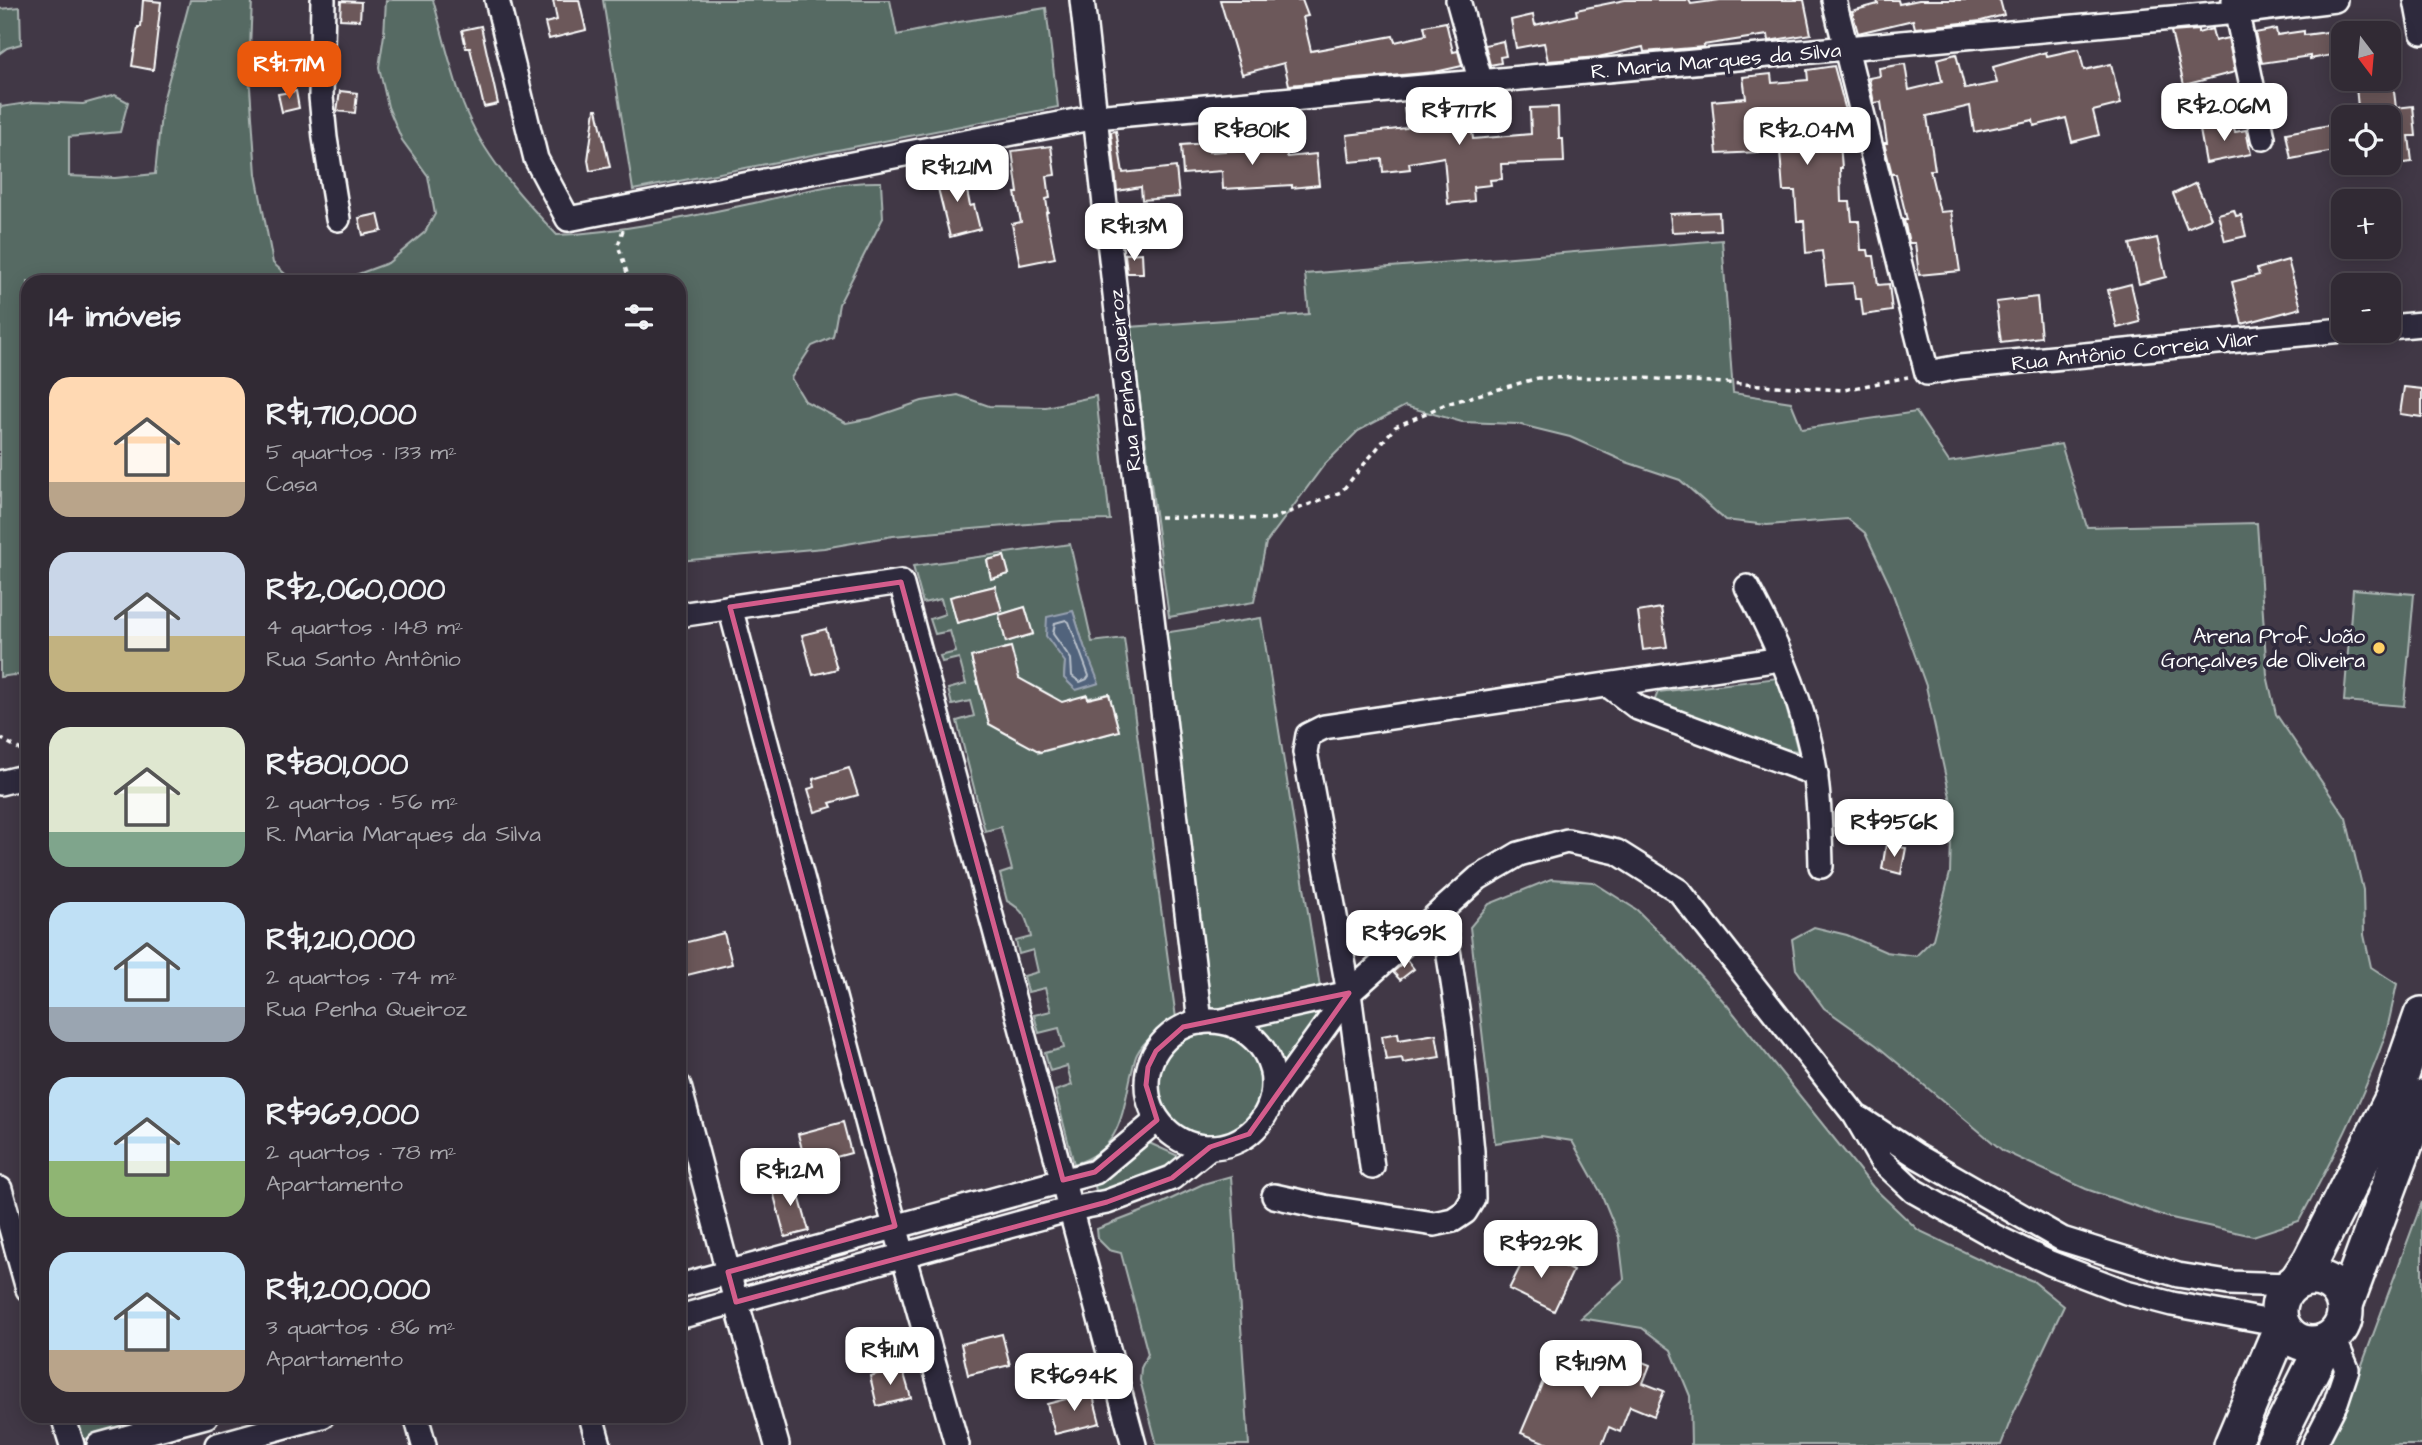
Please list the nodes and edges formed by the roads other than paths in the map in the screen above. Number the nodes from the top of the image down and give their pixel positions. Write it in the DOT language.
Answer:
graph roads {
  1 [pos="323,0"];
  2 [pos="497,0"];
  3 [pos="1082,0"];
  4 [pos="1458,0"];
  5 [pos="1834,0"];
  6 [pos="2336,0"];
  7 [pos="2416,0"];
  8 [pos="2235,6"];
  9 [pos="2422,32"];
  10 [pos="1846,49"];
  11 [pos="1481,83"];
  12 [pos="1096,117"];
  13 [pos="2263,138"];
  14 [pos="338,219"];
  15 [pos="2422,324"];
  16 [pos="2401,326"];
  17 [pos="2331,332"];
  18 [pos="1747,587"];
  19 [pos="730,607"];
  20 [pos="686,614"];
  21 [pos="1781,659"];
  22 [pos="1608,685"];
  23 [pos="1816,774"];
  24 [pos="21,778"];
  25 [pos="0,783"];
  26 [pos="1821,866"];
  27 [pos="1443,910"];
  28 [pos="1349,993"];
  29 [pos="2422,1015"];
  30 [pos="1211,1021"];
  31 [pos="2422,1098"];
  32 [pos="1272,1100"];
  33 [pos="686,1113"];
  34 [pos="1855,1115"];
  35 [pos="1157,1119"];
  36 [pos="1210,1147"];
  37 [pos="1372,1167"];
  38 [pos="1063,1180"];
  39 [pos="0,1189"];
  40 [pos="1274,1196"];
  41 [pos="1071,1209"];
  42 [pos="895,1226"];
  43 [pos="903,1255"];
  44 [pos="21,1264"];
  45 [pos="728,1272"];
  46 [pos="2294,1283"];
  47 [pos="686,1284"];
  48 [pos="736,1302"];
  49 [pos="686,1315"];
  50 [pos="2281,1322"];
  51 [pos="2335,1327"];
  52 [pos="65,1423"];
  53 [pos="180,1423"];
  54 [pos="289,1423"];
  55 [pos="418,1423"];
  56 [pos="593,1423"];
  57 [pos="247,1432"];
  58 [pos="72,1445"];
  59 [pos="99,1445"];
  60 [pos="217,1445"];
  61 [pos="424,1445"];
  62 [pos="600,1445"];
  63 [pos="777,1445"];
  64 [pos="957,1445"];
  65 [pos="1134,1445"];
  66 [pos="2232,1445"];
  67 [pos="2273,1445"];
  68 [pos="2314,1445"];
  1 -- 14 [label="street"];
  2 -- 12 [label="street, R. Maria Marques da Silva"];
  3 -- 12 [label="street, Rua Penha Queiroz"];
  4 -- 11 [label="street"];
  5 -- 10 [label="street"];
  6 -- 8 [label="street, R. Maria Marques da Silva"];
  7 -- 9 [label="street"];
  8 -- 10 [label="street, R. Maria Marques da Silva"];
  8 -- 13 [label="street"];
  10 -- 11 [label="street, R. Maria Marques da Silva"];
  10 -- 17 [label="street, Rua Antônio Correia Vilar"];
  11 -- 12 [label="street, R. Maria Marques da Silva"];
  12 -- 30 [label="street, Rua Penha Queiroz"];
  15 -- 16 [label="street"];
  18 -- 21 [label="street"];
  19 -- 20 [label="street"];
  19 -- 38 [label="street"];
  19 -- 42 [label="street"];
  21 -- 22 [label="street"];
  21 -- 23 [label="street"];
  22 -- 23 [label="street"];
  22 -- 28 [label="street"];
  23 -- 26 [label="street"];
  24 -- 25 [label="street"];
  27 -- 28 [label="street"];
  27 -- 34 [label="street"];
  27 -- 40 [label="street"];
  28 -- 30 [label="street"];
  28 -- 32 [label="street"];
  28 -- 37 [label="street"];
  29 -- 46 [label="main road"];
  30 -- 32 [label="street"];
  30 -- 35 [label="street"];
  31 -- 51 [label="main road"];
  32 -- 36 [label="street"];
  33 -- 45 [label="street"];
  34 -- 46 [label="street"];
  34 -- 50 [label="street"];
  35 -- 36 [label="street"];
  35 -- 38 [label="street"];
  36 -- 41 [label="street"];
  38 -- 41 [label="street"];
  38 -- 42 [label="street"];
  39 -- 44 [label="street"];
  41 -- 43 [label="street"];
  41 -- 65 [label="street"];
  42 -- 43 [label="street"];
  42 -- 45 [label="street"];
  43 -- 48 [label="street"];
  43 -- 64 [label="street"];
  45 -- 47 [label="street"];
  45 -- 48 [label="street"];
  46 -- 50 [label="main road"];
  46 -- 51 [label="main road"];
  48 -- 49 [label="street"];
  48 -- 63 [label="street"];
  50 -- 51 [label="main road"];
  50 -- 66 [label="main road"];
  51 -- 67 [label="main road"];
  51 -- 68 [label="street"];
  52 -- 58 [label="street"];
  53 -- 59 [label="street"];
  54 -- 57 [label="street"];
  55 -- 61 [label="street"];
  56 -- 62 [label="street"];
  57 -- 60 [label="street"];
}
